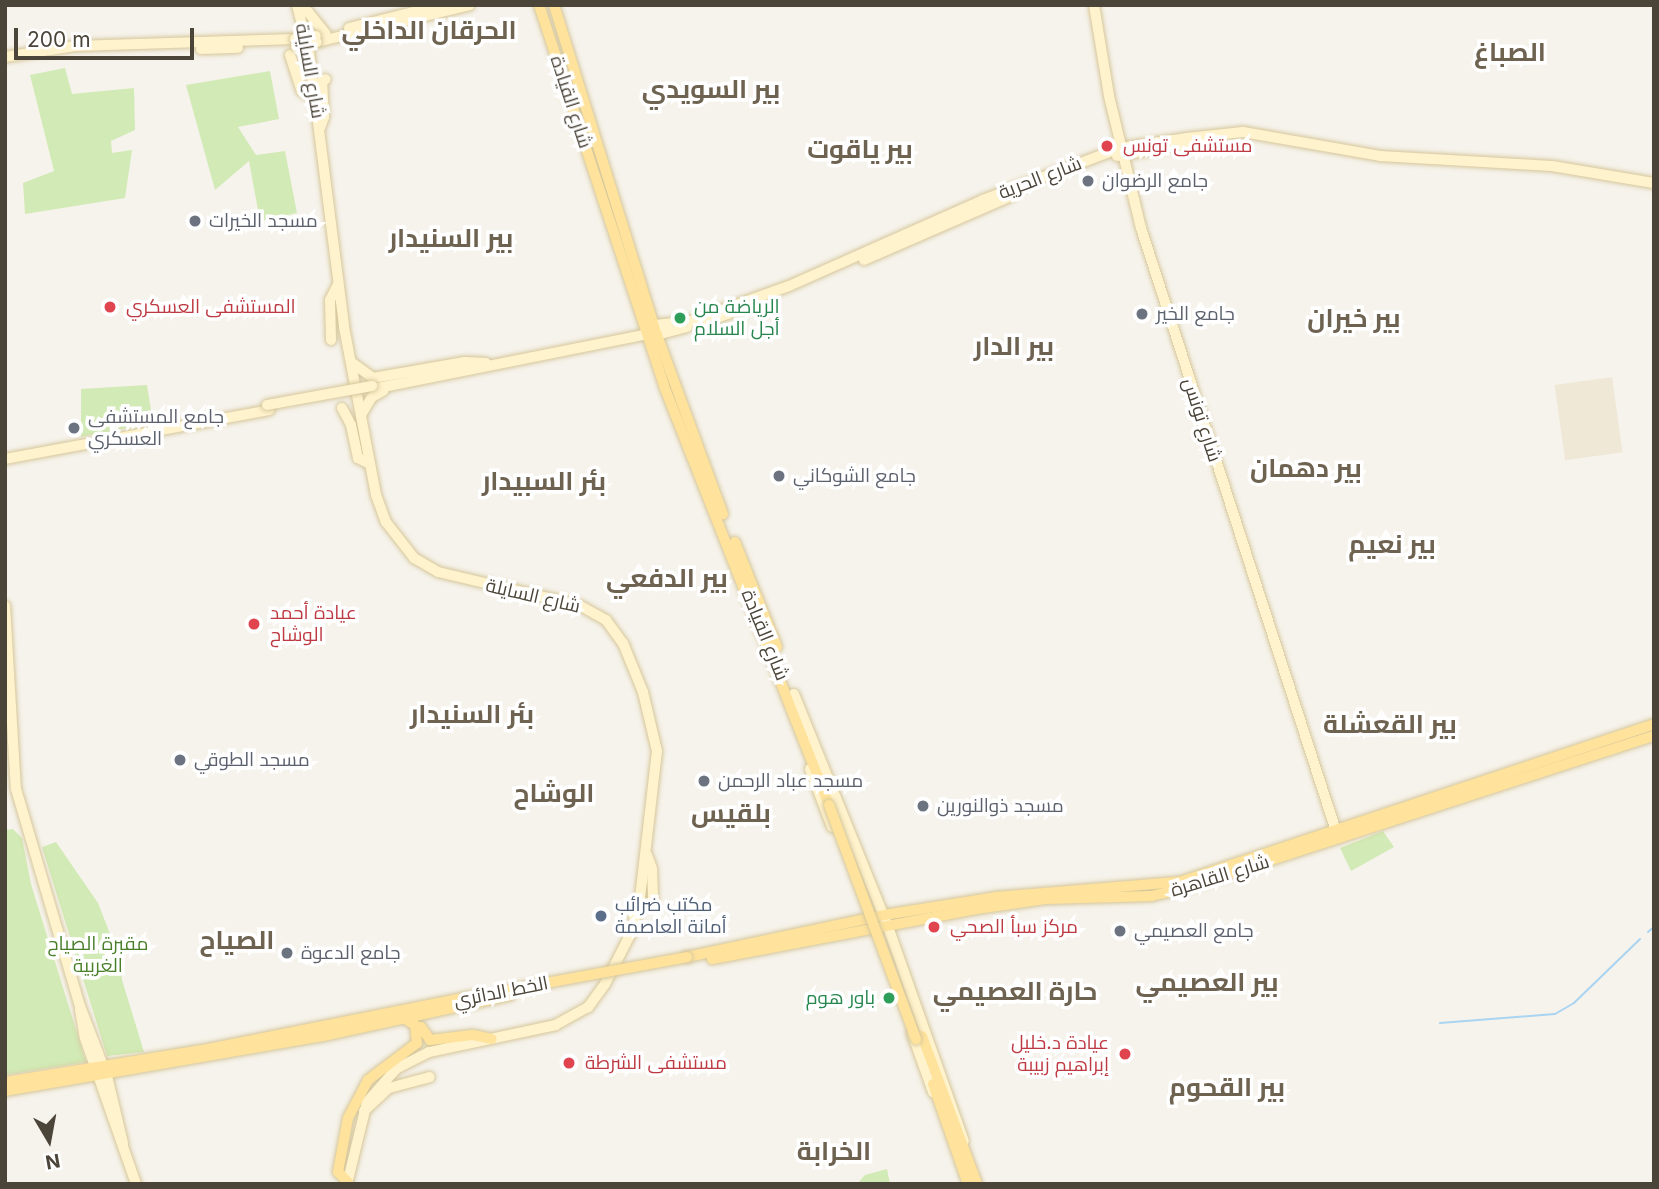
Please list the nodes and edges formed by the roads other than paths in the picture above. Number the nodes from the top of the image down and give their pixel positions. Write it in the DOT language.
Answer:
graph roads {
  1 [pos="440,5"];
  2 [pos="470,5"];
  3 [pos="539,5"];
  4 [pos="554,5"];
  5 [pos="1094,5"];
  6 [pos="298,7"];
  7 [pos="319,37"];
  8 [pos="294,47"];
  9 [pos="5,57"];
  10 [pos="326,79"];
  11 [pos="315,99"];
  12 [pos="319,128"];
  13 [pos="1121,151"];
  14 [pos="1654,183"];
  15 [pos="338,284"];
  16 [pos="652,331"];
  17 [pos="331,340"];
  18 [pos="351,362"];
  19 [pos="487,365"];
  20 [pos="342,408"];
  21 [pos="361,416"];
  22 [pos="5,459"];
  23 [pos="370,464"];
  24 [pos="5,606"];
  25 [pos="5,649"];
  26 [pos="792,694"];
  27 [pos="1654,724"];
  28 [pos="1654,736"];
  29 [pos="1335,828"];
  30 [pos="646,854"];
  31 [pos="859,855"];
  32 [pos="846,860"];
  33 [pos="996,897"];
  34 [pos="653,901"];
  35 [pos="886,920"];
  36 [pos="870,923"];
  37 [pos="909,981"];
  38 [pos="894,986"];
  39 [pos="510,993"];
  40 [pos="438,1012"];
  41 [pos="405,1019"];
  42 [pos="348,1026"];
  43 [pos="492,1039"];
  44 [pos="101,1072"];
  45 [pos="430,1077"];
  46 [pos="5,1082"];
  47 [pos="5,1091"];
  48 [pos="363,1112"];
  49 [pos="961,1148"];
  50 [pos="348,1183"];
  51 [pos="136,1184"];
  52 [pos="968,1184"];
  53 [pos="977,1184"];
  1 -- 7 [label="street"];
  2 -- 7 [label="street"];
  3 -- 16 [label="main road, شارع القيادة"];
  4 -- 16 [label="main road, شارع القيادة"];
  5 -- 13 [label="street, شارع تونس"];
  6 -- 7 [label="street"];
  6 -- 11 [label="street, شارع السايلة"];
  7 -- 8 [label="street, bridge"];
  8 -- 9 [label="street"];
  8 -- 11 [label="street"];
  10 -- 12 [label="street"];
  11 -- 12 [label="street, شارع السايلة"];
  12 -- 15 [label="street, شارع السايلة"];
  13 -- 14 [label="street"];
  13 -- 16 [label="street"];
  13 -- 29 [label="street, شارع تونس"];
  15 -- 17 [label="street"];
  15 -- 18 [label="street, شارع السايلة"];
  16 -- 19 [label="street"];
  16 -- 26 [label="main road, شارع القيادة"];
  18 -- 19 [label="street"];
  18 -- 21 [label="street, شارع السايلة"];
  19 -- 21 [label="street"];
  19 -- 22 [label="street, bridge"];
  20 -- 23 [label="street"];
  21 -- 23 [label="street, شارع السايلة"];
  23 -- 30 [label="street, شارع السايلة"];
  24 -- 25 [label="street"];
  25 -- 44 [label="street"];
  26 -- 31 [label="street"];
  26 -- 32 [label="street"];
  26 -- 49 [label="main road, شارع القيادة, bridge"];
  27 -- 29 [label="main road, شارع القاهرة"];
  28 -- 35 [label="main road, شارع القاهرة"];
  29 -- 33 [label="main road, شارع القاهرة"];
  30 -- 34 [label="street"];
  30 -- 43 [label="street, شارع السايلة"];
  31 -- 32 [label="street"];
  31 -- 35 [label="street"];
  32 -- 36 [label="street"];
  33 -- 35 [label="main road, الخط الدائري"];
  35 -- 36 [label="main road, الخط الدائري"];
  35 -- 37 [label="street"];
  36 -- 38 [label="street"];
  36 -- 39 [label="main road, الخط الدائري, bridge"];
  37 -- 38 [label="street"];
  37 -- 49 [label="street"];
  38 -- 49 [label="street"];
  39 -- 40 [label="main road, الخط الدائري"];
  39 -- 42 [label="main road, الخط الدائري"];
  40 -- 41 [label="main road, الخط الدائري"];
  40 -- 43 [label="main road"];
  41 -- 42 [label="main road, الخط الدائري"];
  41 -- 50 [label="main road"];
  42 -- 44 [label="main road, الخط الدائري"];
  43 -- 48 [label="street, شارع السايلة"];
  44 -- 46 [label="main road, الخط الدائري"];
  44 -- 47 [label="main road, الخط الدائري"];
  44 -- 51 [label="street"];
  45 -- 48 [label="street"];
  48 -- 50 [label="street, شارع السايلة"];
  49 -- 52 [label="main road, شارع القيادة"];
  49 -- 53 [label="main road, شارع القيادة"];
}
